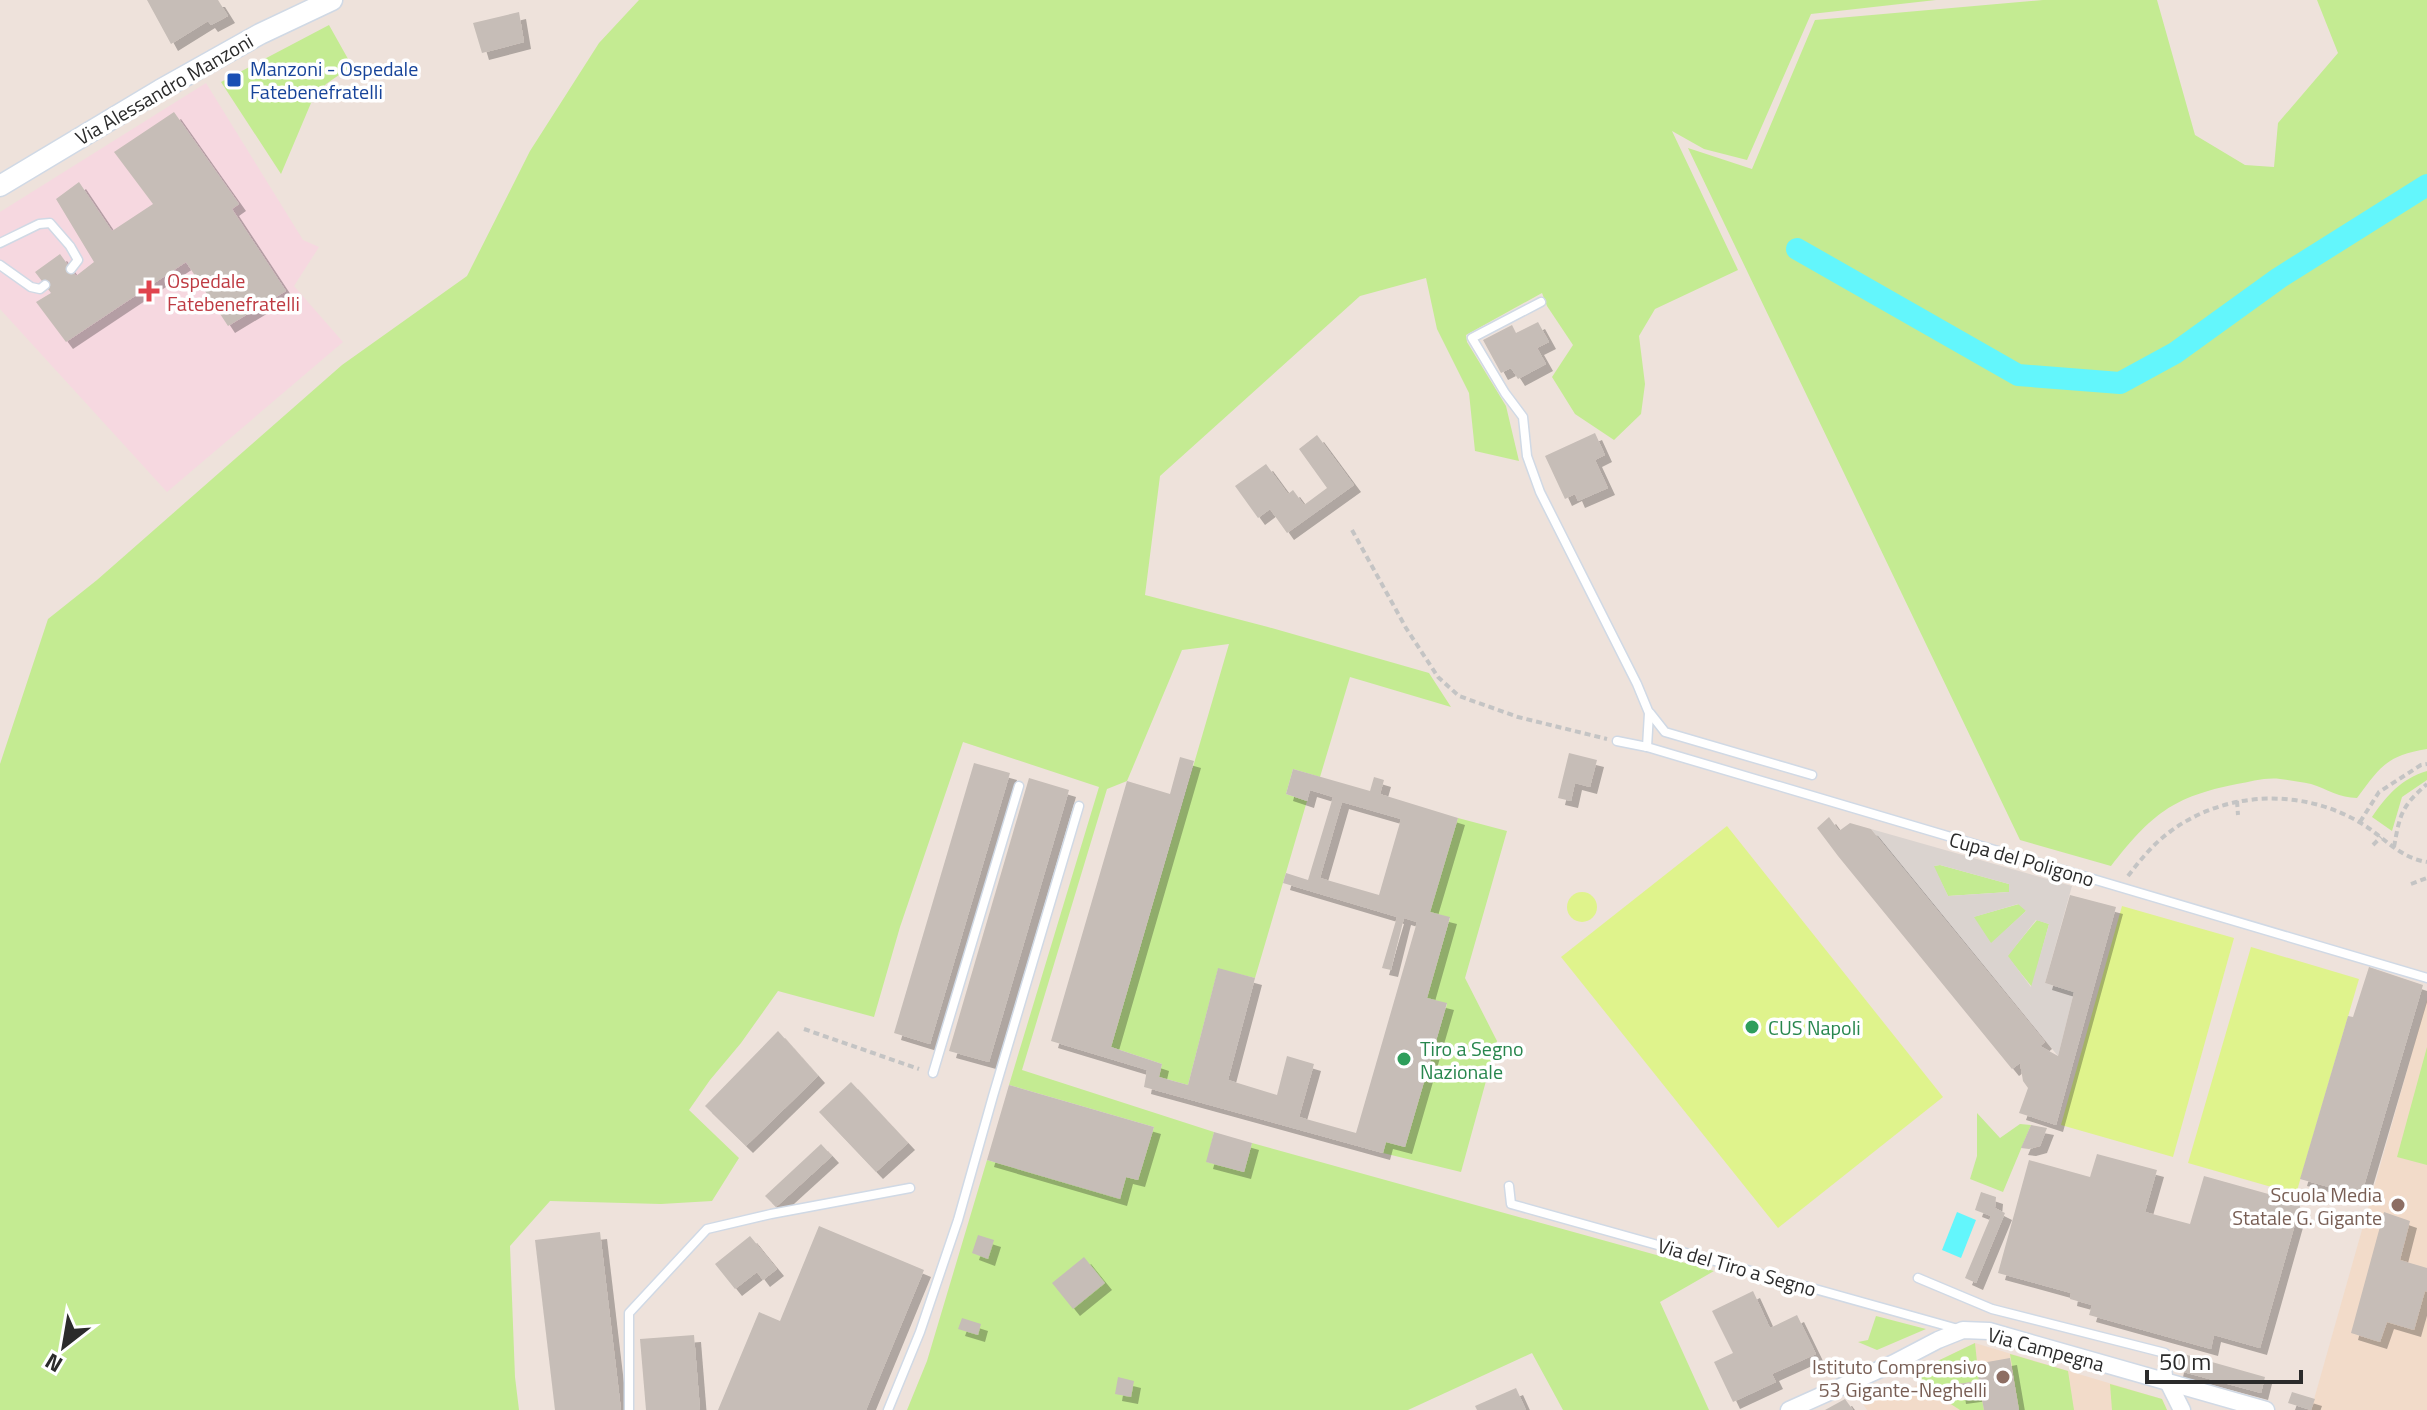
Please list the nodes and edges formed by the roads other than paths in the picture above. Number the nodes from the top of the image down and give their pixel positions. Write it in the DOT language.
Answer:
graph roads {
  1 [pos="332,0"];
  2 [pos="0,186"];
  3 [pos="0,243"];
  4 [pos="0,265"];
  5 [pos="71,269"];
  6 [pos="45,285"];
  7 [pos="1541,302"];
  8 [pos="1649,713"];
  9 [pos="1617,741"];
  10 [pos="1647,747"];
  11 [pos="1812,775"];
  12 [pos="1019,786"];
  13 [pos="1079,806"];
  14 [pos="2427,978"];
  15 [pos="933,1073"];
  16 [pos="1509,1186"];
  17 [pos="910,1188"];
  18 [pos="1918,1278"];
  19 [pos="1963,1330"];
  20 [pos="2169,1384"];
  21 [pos="629,1410"];
  22 [pos="888,1410"];
  23 [pos="1789,1410"];
  24 [pos="2182,1410"];
  25 [pos="2266,1410"];
  1 -- 2 [label="street, Via Alessandro Manzoni"];
  3 -- 5 [label="lane"];
  4 -- 6 [label="lane"];
  7 -- 8 [label="lane"];
  8 -- 10 [label="lane"];
  8 -- 11 [label="lane"];
  9 -- 10 [label="lane, Cupa del Poligono"];
  10 -- 14 [label="lane, Cupa del Poligono"];
  12 -- 15 [label="lane"];
  13 -- 22 [label="lane"];
  16 -- 19 [label="lane, Via del Tiro a Segno"];
  17 -- 21 [label="lane"];
  18 -- 20 [label="lane"];
  19 -- 20 [label="street, Via Campegna"];
  19 -- 23 [label="street, Via Campegna"];
  20 -- 24 [label="street"];
  20 -- 25 [label="street, Via Campegna"];
}
